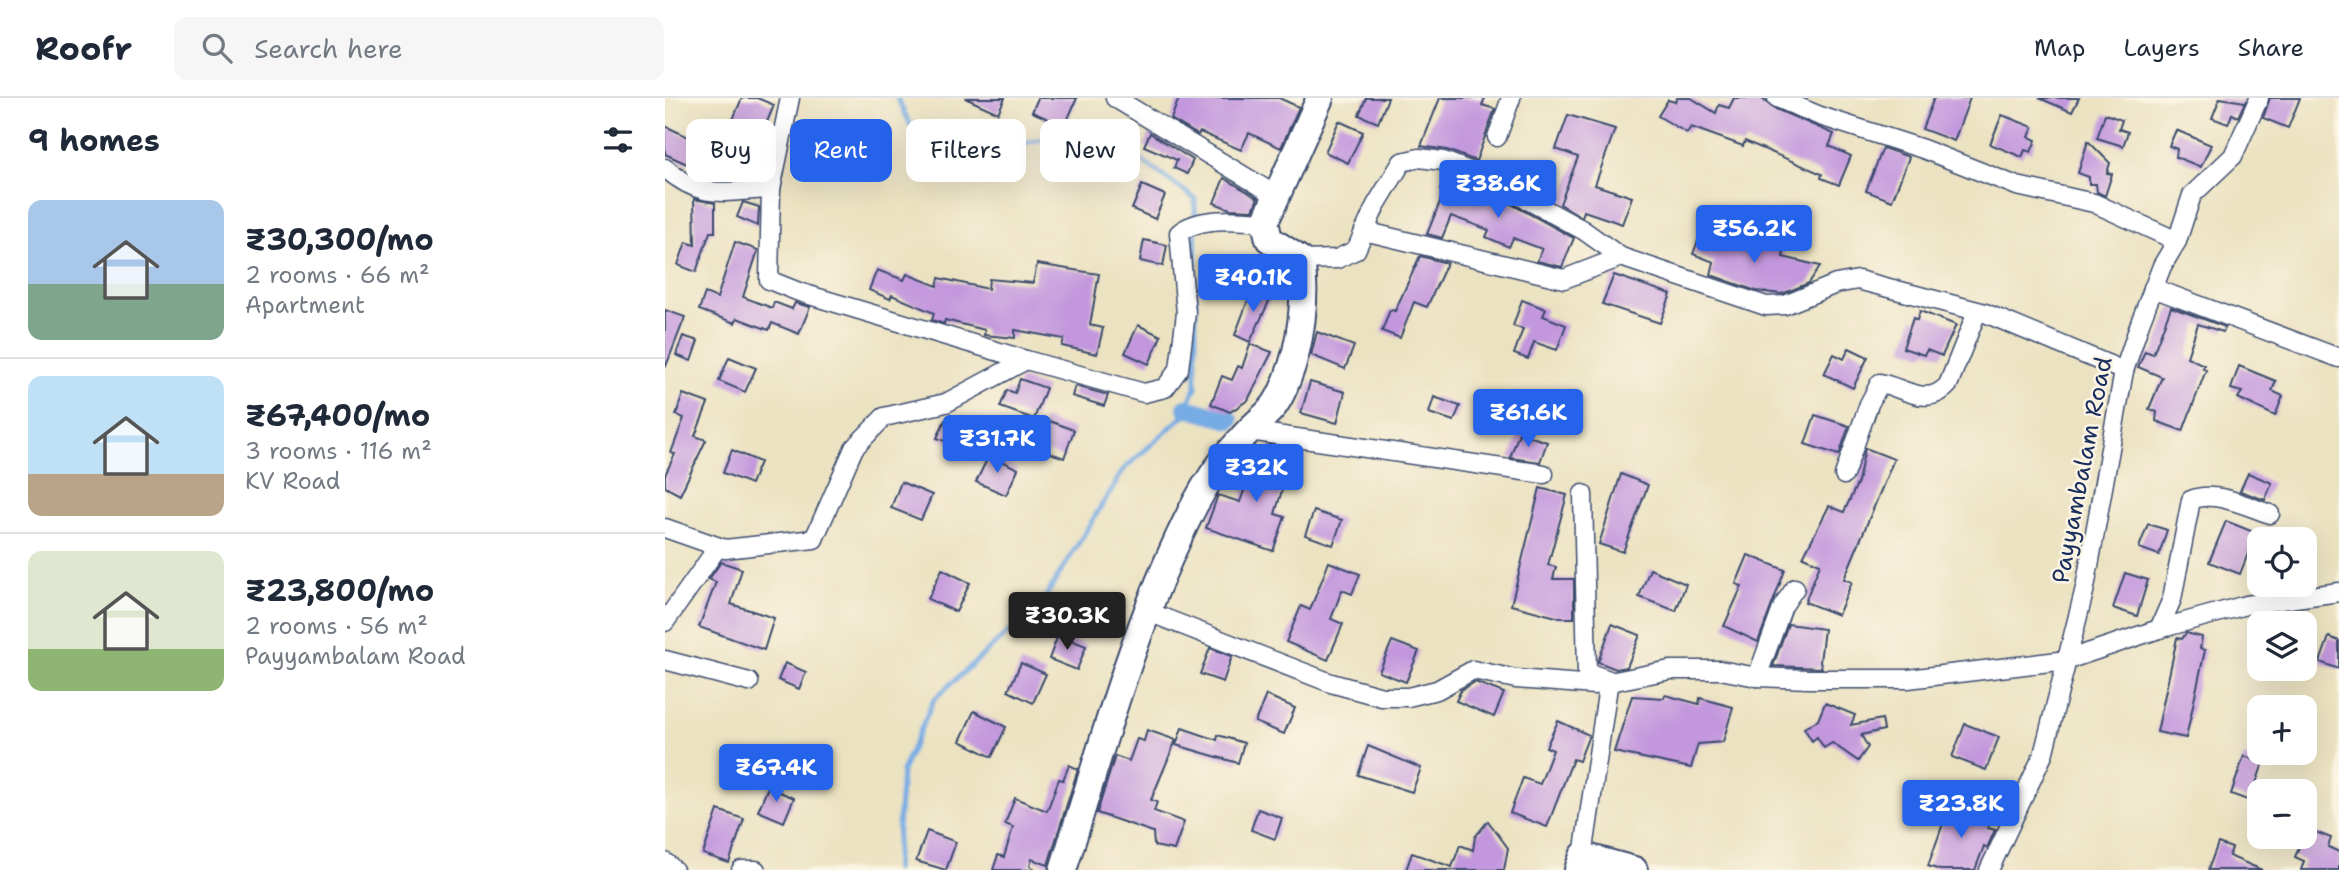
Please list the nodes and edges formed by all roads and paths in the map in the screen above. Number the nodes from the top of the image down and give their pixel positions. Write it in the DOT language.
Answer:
graph roads {
  1 [pos="790,98"];
  2 [pos="1115,98"];
  3 [pos="1320,98"];
  4 [pos="1510,98"];
  5 [pos="1777,98"];
  6 [pos="2259,98"];
  7 [pos="1497,137"];
  8 [pos="665,168"];
  9 [pos="771,189"];
  10 [pos="1277,196"];
  11 [pos="1265,222"];
  12 [pos="1364,231"];
  13 [pos="2177,242"];
  14 [pos="1621,257"];
  15 [pos="1301,260"];
  16 [pos="2154,288"];
  17 [pos="1977,312"];
  18 [pos="2339,358"];
  19 [pos="1026,359"];
  20 [pos="2124,371"];
  21 [pos="1249,430"];
  22 [pos="1544,474"];
  23 [pos="1844,475"];
  24 [pos="1583,494"];
  25 [pos="2270,514"];
  26 [pos="665,528"];
  27 [pos="718,547"];
  28 [pos="1795,588"];
  29 [pos="2339,592"];
  30 [pos="1146,611"];
  31 [pos="665,622"];
  32 [pos="2159,629"];
  33 [pos="665,660"];
  34 [pos="2067,660"];
  35 [pos="1757,677"];
  36 [pos="1609,680"];
  37 [pos="749,682"];
  38 [pos="665,862"];
  39 [pos="1581,863"];
  40 [pos="674,870"];
  41 [pos="741,870"];
  42 [pos="756,870"];
  43 [pos="1063,870"];
  44 [pos="1634,870"];
  45 [pos="1989,870"];
  1 -- 9 [label="street"];
  2 -- 10 [label="street"];
  3 -- 10 [label="street"];
  4 -- 7 [label="street"];
  5 -- 13 [label="street"];
  6 -- 13 [label="street, Payyambalam Road"];
  8 -- 9 [label="street"];
  9 -- 19 [label="street"];
  10 -- 11 [label="street"];
  11 -- 15 [label="street"];
  11 -- 19 [label="street"];
  12 -- 14 [label="street"];
  12 -- 14 [label="street"];
  12 -- 15 [label="street"];
  13 -- 16 [label="street, Payyambalam Road"];
  14 -- 17 [label="street"];
  15 -- 21 [label="street"];
  16 -- 18 [label="street"];
  16 -- 20 [label="street, Payyambalam Road"];
  17 -- 20 [label="street"];
  17 -- 23 [label="street"];
  19 -- 27 [label="street"];
  20 -- 34 [label="street, Payyambalam Road"];
  21 -- 22 [label="street"];
  21 -- 30 [label="street"];
  24 -- 36 [label="street"];
  25 -- 32 [label="street"];
  26 -- 27 [label="street"];
  27 -- 31 [label="street"];
  28 -- 35 [label="street"];
  29 -- 32 [label="street"];
  30 -- 36 [label="street"];
  30 -- 43 [label="street"];
  32 -- 34 [label="street"];
  33 -- 37 [label="street"];
  34 -- 35 [label="street"];
  34 -- 45 [label="street, Payyambalam Road"];
  35 -- 36 [label="street"];
  36 -- 39 [label="street"];
  38 -- 40 [label="street"];
  39 -- 44 [label="street"];
  41 -- 42 [label="street"];
}
